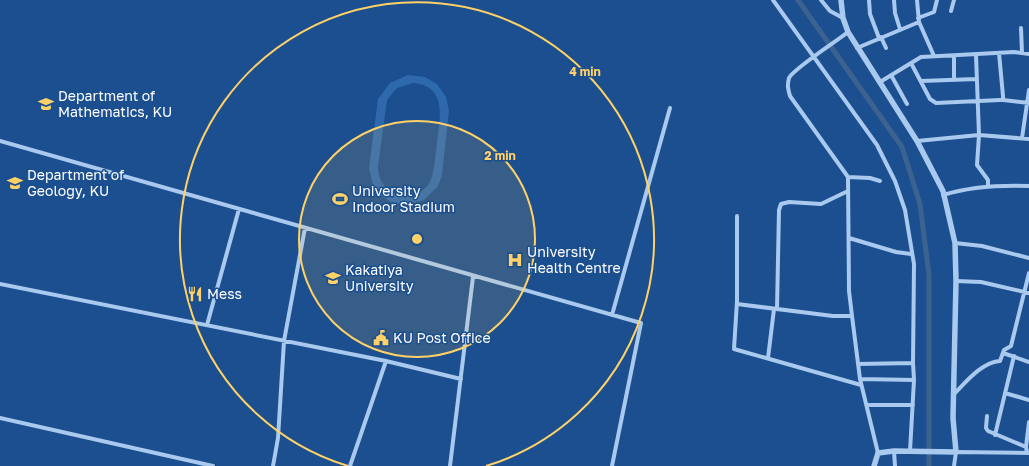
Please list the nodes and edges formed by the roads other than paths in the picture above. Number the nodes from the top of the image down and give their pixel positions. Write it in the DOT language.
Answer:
graph roads {
  1 [pos="773,0"];
  2 [pos="821,0"];
  3 [pos="840,0"];
  4 [pos="869,0"];
  5 [pos="894,0"];
  6 [pos="917,0"];
  7 [pos="937,0"];
  8 [pos="954,0"];
  9 [pos="951,11"];
  10 [pos="843,18"];
  11 [pos="919,20"];
  12 [pos="1021,28"];
  13 [pos="900,29"];
  14 [pos="846,34"];
  15 [pos="880,37"];
  16 [pos="857,48"];
  17 [pos="886,48"];
  18 [pos="1022,52"];
  19 [pos="999,53"];
  20 [pos="1029,54"];
  21 [pos="976,55"];
  22 [pos="816,56"];
  23 [pos="934,56"];
  24 [pos="954,56"];
  25 [pos="911,63"];
  26 [pos="891,75"];
  27 [pos="954,79"];
  28 [pos="977,79"];
  29 [pos="921,81"];
  30 [pos="880,82"];
  31 [pos="1029,90"];
  32 [pos="978,100"];
  33 [pos="1003,100"];
  34 [pos="1028,103"];
  35 [pos="908,104"];
  36 [pos="670,108"];
  37 [pos="979,135"];
  38 [pos="1022,138"];
  39 [pos="1029,139"];
  40 [pos="0,141"];
  41 [pos="917,141"];
  42 [pos="848,177"];
  43 [pos="880,181"];
  44 [pos="988,186"];
  45 [pos="1029,186"];
  46 [pos="848,191"];
  47 [pos="943,195"];
  48 [pos="239,209"];
  49 [pos="737,216"];
  50 [pos="305,228"];
  51 [pos="849,238"];
  52 [pos="955,243"];
  53 [pos="912,254"];
  54 [pos="1029,258"];
  55 [pos="1029,273"];
  56 [pos="473,277"];
  57 [pos="956,281"];
  58 [pos="0,284"];
  59 [pos="1024,291"];
  60 [pos="1029,293"];
  61 [pos="737,304"];
  62 [pos="776,309"];
  63 [pos="612,315"];
  64 [pos="852,316"];
  65 [pos="207,325"];
  66 [pos="284,341"];
  67 [pos="1004,353"];
  68 [pos="1014,356"];
  69 [pos="768,358"];
  70 [pos="386,361"];
  71 [pos="913,362"];
  72 [pos="1029,362"];
  73 [pos="858,364"];
  74 [pos="460,379"];
  75 [pos="860,379"];
  76 [pos="914,380"];
  77 [pos="861,385"];
  78 [pos="1005,393"];
  79 [pos="953,395"];
  80 [pos="1029,400"];
  81 [pos="867,405"];
  82 [pos="913,405"];
  83 [pos="987,416"];
  84 [pos="0,418"];
  85 [pos="1029,422"];
  86 [pos="996,435"];
  87 [pos="894,451"];
  88 [pos="912,451"];
  89 [pos="1027,451"];
  90 [pos="956,452"];
  91 [pos="878,453"];
  92 [pos="213,466"];
  93 [pos="273,466"];
  94 [pos="350,466"];
  95 [pos="450,466"];
  96 [pos="612,466"];
  97 [pos="874,466"];
  98 [pos="894,466"];
  99 [pos="954,466"];
  1 -- 22 [label="street"];
  2 -- 10 [label="street"];
  3 -- 10 [label="street"];
  4 -- 15 [label="street"];
  5 -- 13 [label="street"];
  6 -- 11 [label="street"];
  7 -- 11 [label="street"];
  8 -- 9 [label="street"];
  10 -- 14 [label="street"];
  11 -- 13 [label="street"];
  11 -- 23 [label="street"];
  12 -- 18 [label="street"];
  13 -- 15 [label="street"];
  14 -- 16 [label="street"];
  14 -- 22 [label="street"];
  15 -- 16 [label="street"];
  15 -- 17 [label="street"];
  16 -- 30 [label="street"];
  18 -- 19 [label="street"];
  18 -- 20 [label="street"];
  19 -- 21 [label="street"];
  19 -- 33 [label="street"];
  21 -- 24 [label="street"];
  21 -- 28 [label="street"];
  22 -- 42 [label="street"];
  22 -- 53 [label="street"];
  23 -- 24 [label="street"];
  23 -- 25 [label="street"];
  24 -- 27 [label="street"];
  25 -- 26 [label="street"];
  25 -- 29 [label="street"];
  26 -- 30 [label="street"];
  26 -- 35 [label="street"];
  27 -- 28 [label="street"];
  27 -- 29 [label="street"];
  28 -- 32 [label="street"];
  29 -- 32 [label="street"];
  30 -- 41 [label="street"];
  31 -- 34 [label="street"];
  32 -- 33 [label="street"];
  32 -- 37 [label="street"];
  33 -- 34 [label="street"];
  34 -- 38 [label="street"];
  36 -- 63 [label="street"];
  37 -- 38 [label="street"];
  37 -- 41 [label="street"];
  37 -- 44 [label="street"];
  38 -- 39 [label="street"];
  40 -- 48 [label="street"];
  41 -- 47 [label="street"];
  42 -- 43 [label="street"];
  42 -- 46 [label="street"];
  44 -- 45 [label="street"];
  44 -- 47 [label="street"];
  46 -- 51 [label="street"];
  46 -- 62 [label="street"];
  47 -- 52 [label="street"];
  48 -- 50 [label="street"];
  48 -- 65 [label="street"];
  49 -- 61 [label="street"];
  50 -- 56 [label="street"];
  50 -- 66 [label="street"];
  51 -- 53 [label="street"];
  51 -- 64 [label="street"];
  52 -- 54 [label="street"];
  52 -- 57 [label="street"];
  53 -- 71 [label="street"];
  55 -- 59 [label="street"];
  56 -- 63 [label="street"];
  56 -- 74 [label="street"];
  57 -- 59 [label="street"];
  57 -- 79 [label="street"];
  58 -- 65 [label="street"];
  59 -- 60 [label="street"];
  59 -- 67 [label="street"];
  61 -- 62 [label="street"];
  61 -- 69 [label="street"];
  62 -- 64 [label="street"];
  62 -- 69 [label="street"];
  63 -- 96 [label="street"];
  64 -- 73 [label="street"];
  65 -- 66 [label="street"];
  66 -- 70 [label="street"];
  66 -- 93 [label="street"];
  67 -- 68 [label="street"];
  67 -- 79 [label="street"];
  68 -- 72 [label="street"];
  68 -- 78 [label="street"];
  69 -- 77 [label="street"];
  70 -- 74 [label="street"];
  70 -- 94 [label="street"];
  71 -- 73 [label="street"];
  71 -- 76 [label="street"];
  73 -- 75 [label="street"];
  74 -- 95 [label="street"];
  75 -- 76 [label="street"];
  75 -- 77 [label="street"];
  76 -- 82 [label="street"];
  77 -- 81 [label="street"];
  78 -- 80 [label="street"];
  78 -- 86 [label="street"];
  79 -- 90 [label="street"];
  81 -- 82 [label="street"];
  81 -- 91 [label="street"];
  82 -- 88 [label="street"];
  83 -- 86 [label="street"];
  84 -- 92 [label="street"];
  85 -- 89 [label="street"];
  86 -- 89 [label="street"];
  87 -- 88 [label="street"];
  87 -- 91 [label="street"];
  87 -- 98 [label="street"];
  88 -- 90 [label="street"];
  89 -- 90 [label="street"];
  90 -- 99 [label="street"];
  91 -- 97 [label="street"];
}
